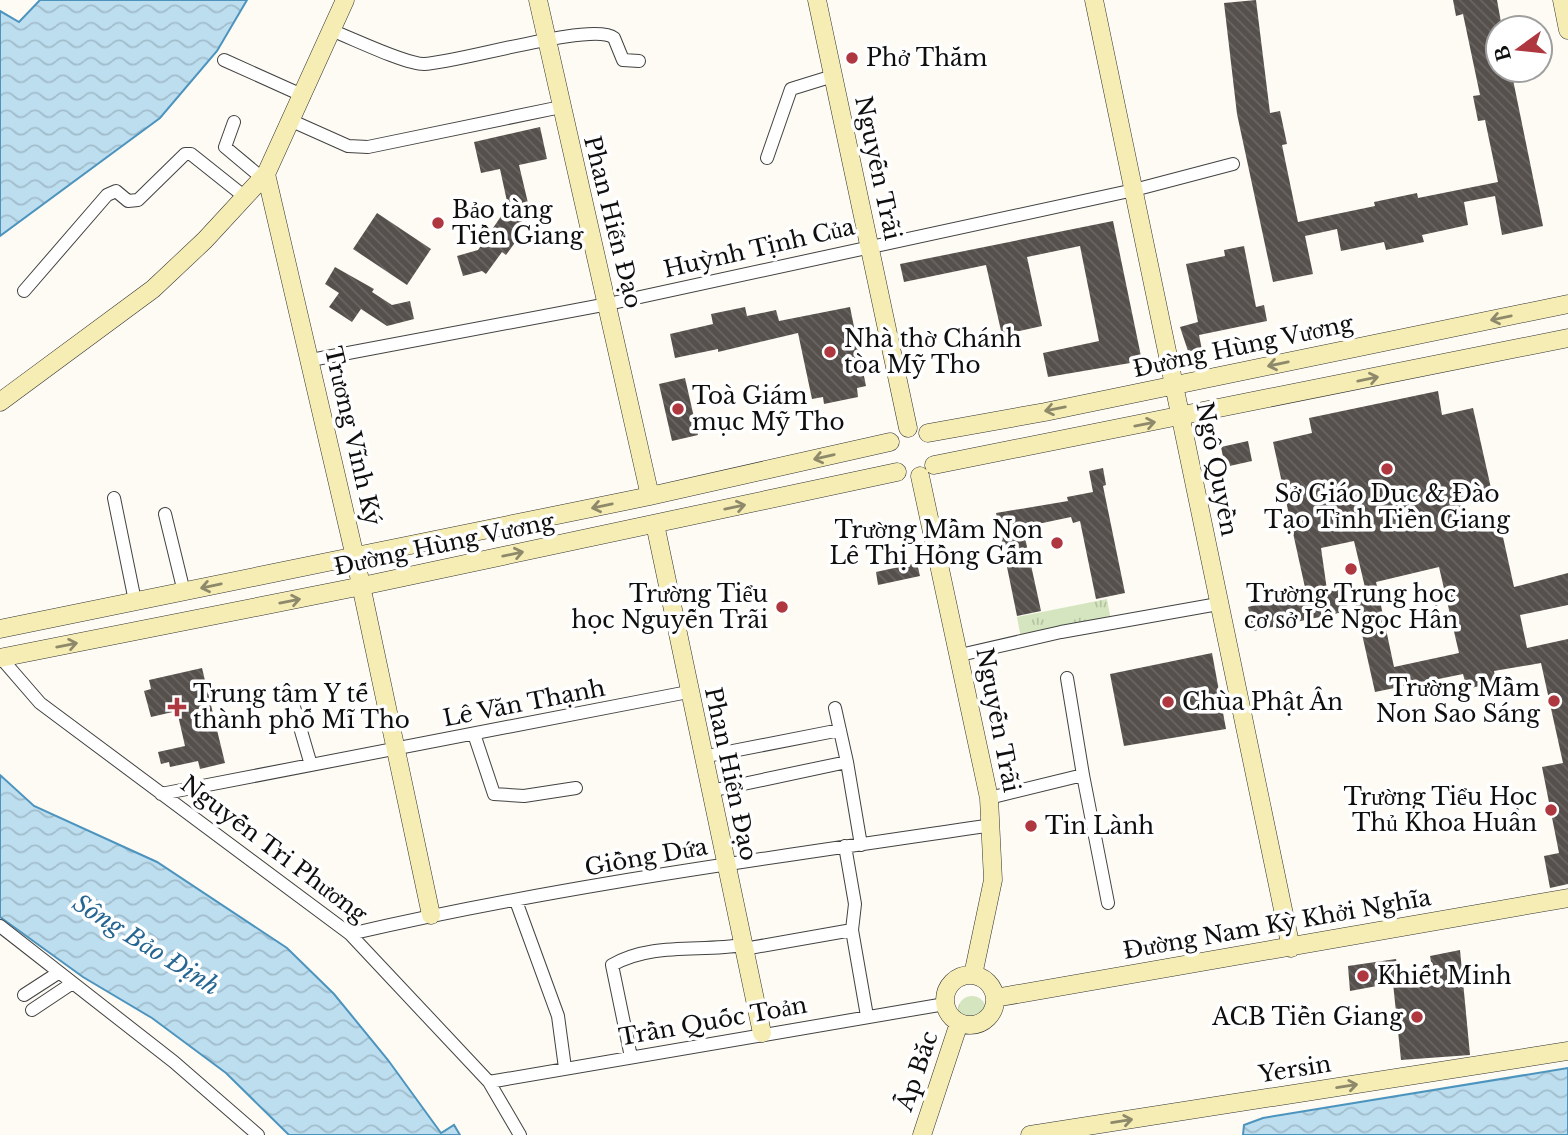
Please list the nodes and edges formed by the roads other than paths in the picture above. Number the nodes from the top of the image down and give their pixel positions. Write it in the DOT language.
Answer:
graph roads {
  1 [pos="345,0"];
  2 [pos="538,0"];
  3 [pos="817,0"];
  4 [pos="1094,0"];
  5 [pos="1563,0"];
  6 [pos="1568,30"];
  7 [pos="333,31"];
  8 [pos="545,40"];
  9 [pos="224,60"];
  10 [pos="639,61"];
  11 [pos="833,76"];
  12 [pos="304,96"];
  13 [pos="561,107"];
  14 [pos="292,121"];
  15 [pos="234,122"];
  16 [pos="767,158"];
  17 [pos="1233,164"];
  18 [pos="264,176"];
  19 [pos="1133,190"];
  20 [pos="245,197"];
  21 [pos="870,245"];
  22 [pos="24,291"];
  23 [pos="608,304"];
  24 [pos="1568,304"];
  25 [pos="1568,338"];
  26 [pos="311,360"];
  27 [pos="1176,385"];
  28 [pos="0,402"];
  29 [pos="1182,416"];
  30 [pos="908,428"];
  31 [pos="928,433"];
  32 [pos="890,442"];
  33 [pos="927,471"];
  34 [pos="898,472"];
  35 [pos="650,496"];
  36 [pos="114,498"];
  37 [pos="165,514"];
  38 [pos="655,524"];
  39 [pos="355,557"];
  40 [pos="362,586"];
  41 [pos="184,592"];
  42 [pos="135,601"];
  43 [pos="1218,604"];
  44 [pos="0,629"];
  45 [pos="960,655"];
  46 [pos="0,658"];
  47 [pos="1067,678"];
  48 [pos="688,692"];
  49 [pos="295,707"];
  50 [pos="835,708"];
  51 [pos="840,730"];
  52 [pos="474,734"];
  53 [pos="396,749"];
  54 [pos="702,757"];
  55 [pos="847,762"];
  56 [pos="311,765"];
  57 [pos="1083,775"];
  58 [pos="576,788"];
  59 [pos="710,791"];
  60 [pos="161,794"];
  61 [pos="989,798"];
  62 [pos="992,825"];
  63 [pos="861,845"];
  64 [pos="845,846"];
  65 [pos="725,865"];
  66 [pos="1568,898"];
  67 [pos="516,901"];
  68 [pos="1108,903"];
  69 [pos="431,915"];
  70 [pos="0,926"];
  71 [pos="852,930"];
  72 [pos="350,934"];
  73 [pos="743,947"];
  74 [pos="1292,948"];
  75 [pos="58,973"];
  76 [pos="973,975"];
  77 [pos="71,984"];
  78 [pos="23,995"];
  79 [pos="995,998"];
  80 [pos="945,1004"];
  81 [pos="32,1010"];
  82 [pos="867,1016"];
  83 [pos="959,1023"];
  84 [pos="762,1033"];
  85 [pos="1568,1051"];
  86 [pos="632,1057"];
  87 [pos="565,1069"];
  88 [pos="489,1082"];
  89 [pos="258,1135"];
  90 [pos="520,1135"];
  91 [pos="922,1135"];
  92 [pos="1030,1135"];
  1 -- 7 [label="main road"];
  2 -- 8 [label="main road, Phan Hiển Đạo"];
  3 -- 11 [label="main road, Nguyễn Trãi"];
  4 -- 19 [label="main road, Ngô Quyền"];
  5 -- 6 [label="main road"];
  7 -- 8 [label="street"];
  7 -- 12 [label="main road"];
  8 -- 10 [label="street"];
  8 -- 13 [label="main road, Phan Hiển Đạo"];
  9 -- 12 [label="street"];
  11 -- 16 [label="street"];
  11 -- 21 [label="main road, Nguyễn Trãi"];
  12 -- 14 [label="main road"];
  13 -- 14 [label="street"];
  13 -- 23 [label="main road, Phan Hiển Đạo"];
  14 -- 18 [label="main road"];
  15 -- 18 [label="street"];
  17 -- 19 [label="street, Huỳnh Tịnh Của"];
  18 -- 20 [label="main road"];
  18 -- 26 [label="main road, Trương Vĩnh Ký"];
  19 -- 21 [label="street, Huỳnh Tịnh Của"];
  19 -- 27 [label="main road, Ngô Quyền"];
  20 -- 22 [label="street"];
  20 -- 28 [label="main road"];
  21 -- 23 [label="street, Huỳnh Tịnh Của"];
  21 -- 30 [label="main road, Nguyễn Trãi"];
  23 -- 26 [label="street, Huỳnh Tịnh Của"];
  23 -- 35 [label="main road, Phan Hiển Đạo"];
  24 -- 27 [label="main road, Đường Hùng Vương, one-way"];
  29 -- 25 [label="main road, one-way"];
  26 -- 39 [label="main road, Trương Vĩnh Ký"];
  27 -- 29 [label="main road, Ngô Quyền"];
  27 -- 31 [label="main road, Đường Hùng Vương, one-way"];
  33 -- 29 [label="main road, one-way"];
  29 -- 43 [label="main road, Ngô Quyền"];
  30 -- 31 [label="main road"];
  30 -- 32 [label="main road"];
  31 -- 33 [label="main road, Nguyễn Trãi"];
  32 -- 34 [label="main road"];
  32 -- 35 [label="main road, Đường Hùng Vương, one-way"];
  33 -- 34 [label="main road"];
  33 -- 45 [label="main road, Nguyễn Trãi"];
  38 -- 34 [label="main road, Đường Hùng Vương, one-way"];
  35 -- 39 [label="main road, Đường Hùng Vương, one-way"];
  36 -- 42 [label="street"];
  37 -- 41 [label="street"];
  40 -- 38 [label="main road, Đường Hùng Vương, one-way"];
  38 -- 48 [label="main road, Phan Hiển Đạo"];
  39 -- 40 [label="main road, Trương Vĩnh Ký"];
  39 -- 41 [label="main road, Đường Hùng Vương, one-way"];
  46 -- 40 [label="main road, Đường Hùng Vương, one-way"];
  40 -- 53 [label="main road, Trương Vĩnh Ký"];
  41 -- 42 [label="main road, Đường Hùng Vương"];
  42 -- 44 [label="main road, Đường Hùng Vương"];
  43 -- 45 [label="street"];
  43 -- 74 [label="main road, Ngô Quyền"];
  45 -- 61 [label="main road, Nguyễn Trãi"];
  46 -- 60 [label="street, Nguyễn Tri Phương"];
  47 -- 57 [label="street"];
  48 -- 52 [label="street, Lê Văn Thạnh"];
  48 -- 54 [label="main road, Phan Hiển Đạo"];
  49 -- 56 [label="street"];
  50 -- 51 [label="street"];
  51 -- 54 [label="street"];
  51 -- 55 [label="street"];
  52 -- 53 [label="street, Lê Văn Thạnh"];
  52 -- 58 [label="street"];
  53 -- 56 [label="street, Lê Văn Thạnh"];
  53 -- 69 [label="main road, Trương Vĩnh Ký"];
  54 -- 59 [label="main road, Phan Hiển Đạo"];
  55 -- 59 [label="street"];
  55 -- 63 [label="street"];
  56 -- 60 [label="street, Lê Văn Thạnh"];
  57 -- 61 [label="street"];
  57 -- 68 [label="street"];
  59 -- 65 [label="main road, Phan Hiển Đạo"];
  60 -- 72 [label="street, Nguyễn Tri Phương"];
  61 -- 62 [label="main road, Nguyễn Trãi"];
  62 -- 63 [label="street, Giồng Dứa"];
  62 -- 76 [label="main road, Nguyễn Trãi"];
  63 -- 64 [label="street, Giồng Dứa"];
  64 -- 65 [label="street, Giồng Dứa"];
  64 -- 71 [label="street"];
  65 -- 67 [label="street, Giồng Dứa"];
  65 -- 73 [label="main road, Phan Hiển Đạo"];
  66 -- 74 [label="main road, Đường Nam Kỳ Khởi Nghĩa"];
  67 -- 69 [label="street, Giồng Dứa"];
  67 -- 87 [label="street"];
  69 -- 72 [label="street, Giồng Dứa"];
  70 -- 75 [label="street"];
  71 -- 73 [label="street"];
  71 -- 82 [label="street"];
  72 -- 88 [label="street, Nguyễn Tri Phương"];
  73 -- 84 [label="main road, Phan Hiển Đạo"];
  73 -- 86 [label="street"];
  74 -- 79 [label="main road, Đường Nam Kỳ Khởi Nghĩa"];
  75 -- 77 [label="street"];
  75 -- 78 [label="street"];
  76 -- 79 [label="main road"];
  76 -- 80 [label="main road"];
  77 -- 81 [label="street"];
  77 -- 89 [label="street"];
  79 -- 83 [label="main road"];
  80 -- 82 [label="street, Trần Quốc Toản"];
  80 -- 83 [label="main road"];
  82 -- 84 [label="street, Trần Quốc Toản"];
  83 -- 91 [label="main road, Ấp Bắc"];
  84 -- 86 [label="street, Trần Quốc Toản"];
  92 -- 85 [label="main road, Yersin, one-way"];
  86 -- 87 [label="street, Trần Quốc Toản"];
  87 -- 88 [label="street, Trần Quốc Toản"];
  88 -- 90 [label="street, Nguyễn Tri Phương"];
}
